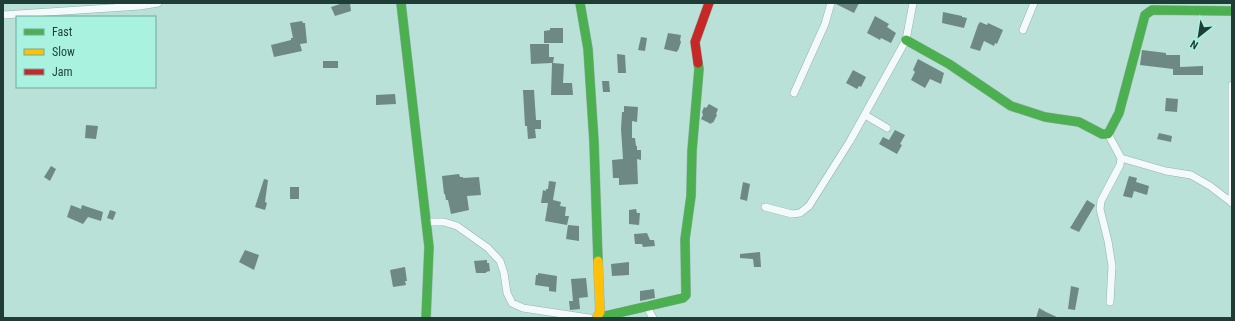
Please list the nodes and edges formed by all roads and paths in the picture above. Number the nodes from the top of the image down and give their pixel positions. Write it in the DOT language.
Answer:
graph roads {
  1 [pos="158,3"];
  2 [pos="401,3"];
  3 [pos="580,3"];
  4 [pos="709,3"];
  5 [pos="831,3"];
  6 [pos="913,3"];
  7 [pos="1034,3"];
  8 [pos="140,4"];
  9 [pos="1232,10"];
  10 [pos="3,15"];
  11 [pos="1023,30"];
  12 [pos="906,40"];
  13 [pos="1232,85"];
  14 [pos="794,93"];
  15 [pos="865,115"];
  16 [pos="887,128"];
  17 [pos="1108,134"];
  18 [pos="1121,158"];
  19 [pos="1232,203"];
  20 [pos="765,207"];
  21 [pos="426,222"];
  22 [pos="1110,302"];
  23 [pos="646,305"];
  24 [pos="598,315"];
  25 [pos="426,318"];
  26 [pos="589,318"];
  27 [pos="653,318"];
  1 -- 8 [label="street"];
  2 -- 21 [label="street"];
  3 -- 24 [label="street"];
  4 -- 23 [label="street"];
  5 -- 14 [label="street"];
  6 -- 12 [label="street"];
  7 -- 11 [label="street"];
  8 -- 10 [label="street"];
  9 -- 17 [label="street"];
  12 -- 15 [label="street"];
  12 -- 17 [label="street"];
  13 -- 19 [label="street"];
  15 -- 16 [label="street"];
  15 -- 20 [label="street"];
  17 -- 18 [label="street"];
  18 -- 19 [label="street"];
  18 -- 22 [label="street"];
  21 -- 25 [label="street"];
  21 -- 26 [label="street"];
  23 -- 24 [label="street"];
  23 -- 27 [label="street"];
}
